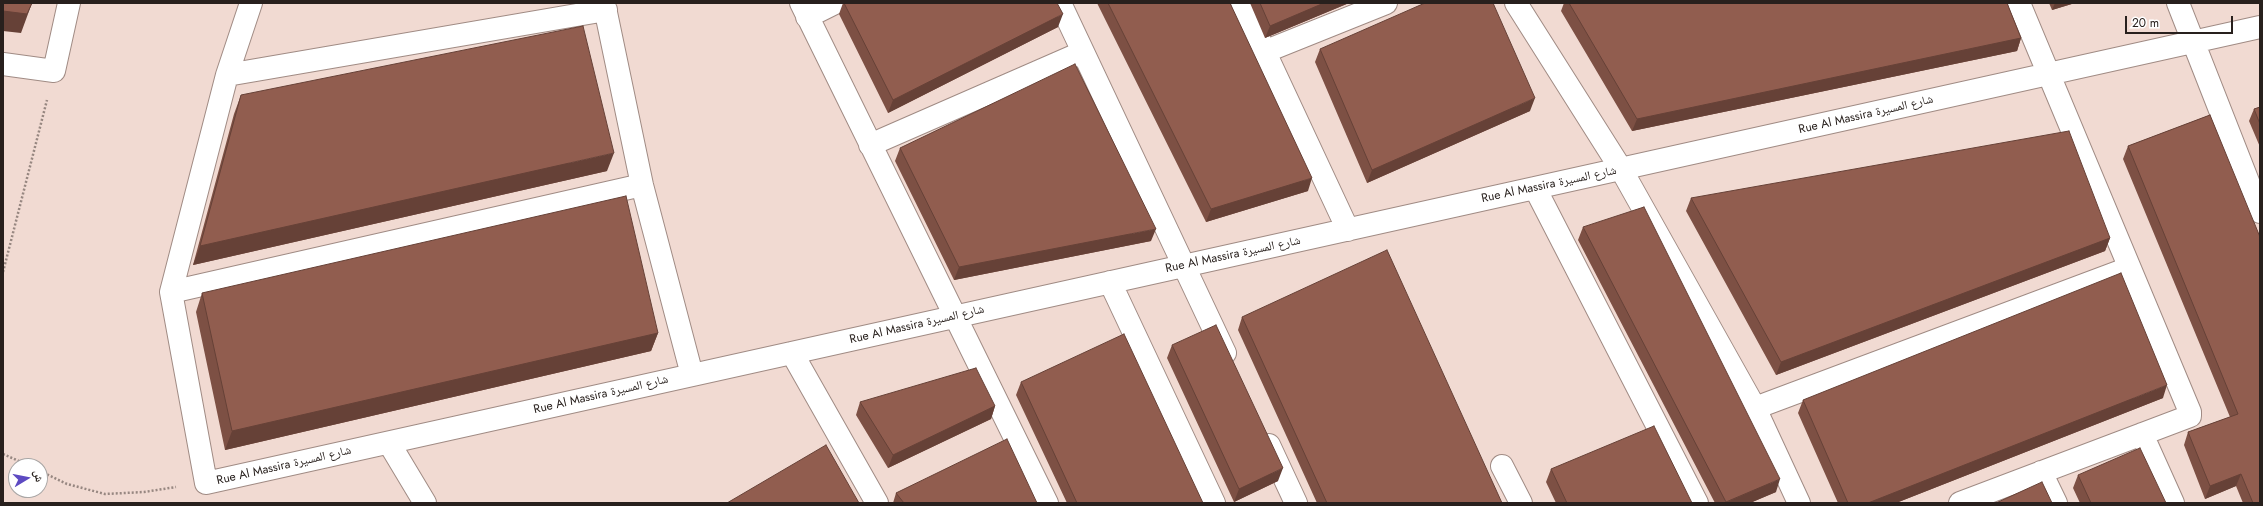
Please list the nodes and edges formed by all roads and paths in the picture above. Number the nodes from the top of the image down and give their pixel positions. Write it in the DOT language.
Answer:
graph roads {
  1 [pos="69,3"];
  2 [pos="251,3"];
  3 [pos="834,3"];
  4 [pos="1060,3"];
  5 [pos="1242,3"];
  6 [pos="1386,3"];
  7 [pos="1516,3"];
  8 [pos="2019,3"];
  9 [pos="2178,3"];
  10 [pos="605,7"];
  11 [pos="804,10"];
  12 [pos="2260,27"];
  13 [pos="2192,42"];
  14 [pos="1083,52"];
  15 [pos="1264,52"];
  16 [pos="3,64"];
  17 [pos="54,71"];
  18 [pos="2050,74"];
  19 [pos="226,75"];
  20 [pos="870,145"];
  21 [pos="1621,169"];
  22 [pos="642,185"];
  23 [pos="1535,188"];
  24 [pos="2260,212"];
  25 [pos="1348,230"];
  26 [pos="1185,266"];
  27 [pos="2129,268"];
  28 [pos="3,272"];
  29 [pos="1110,282"];
  30 [pos="171,292"];
  31 [pos="957,316"];
  32 [pos="792,353"];
  33 [pos="1235,374"];
  34 [pos="692,375"];
  35 [pos="1755,408"];
  36 [pos="1259,424"];
  37 [pos="2142,434"];
  38 [pos="1017,441"];
  39 [pos="389,442"];
  40 [pos="996,451"];
  41 [pos="1502,466"];
  42 [pos="2041,472"];
  43 [pos="48,475"];
  44 [pos="206,483"];
  45 [pos="425,503"];
  46 [pos="877,503"];
  47 [pos="1047,503"];
  48 [pos="1214,503"];
  49 [pos="1296,503"];
  50 [pos="1520,503"];
  51 [pos="1697,503"];
  52 [pos="1799,503"];
  53 [pos="1962,503"];
  54 [pos="2056,503"];
  55 [pos="2173,503"];
  1 -- 17 [label="street"];
  2 -- 19 [label="street"];
  3 -- 11 [label="street"];
  4 -- 14 [label="street"];
  5 -- 15 [label="street"];
  6 -- 15 [label="street"];
  7 -- 21 [label="street"];
  8 -- 18 [label="street"];
  9 -- 13 [label="street"];
  10 -- 19 [label="street"];
  10 -- 22 [label="street"];
  11 -- 20 [label="street"];
  12 -- 13 [label="street, Rue Al Massira شارع المسيرة"];
  13 -- 18 [label="street, Rue Al Massira شارع المسيرة"];
  13 -- 24 [label="street"];
  14 -- 20 [label="street"];
  14 -- 26 [label="street"];
  15 -- 25 [label="street"];
  16 -- 17 [label="street"];
  17 -- 28 [label="path"];
  18 -- 21 [label="street, Rue Al Massira شارع المسيرة"];
  18 -- 27 [label="street"];
  19 -- 30 [label="street"];
  20 -- 31 [label="street"];
  21 -- 23 [label="street, Rue Al Massira شارع المسيرة"];
  21 -- 35 [label="street"];
  22 -- 30 [label="street"];
  22 -- 34 [label="street"];
  23 -- 25 [label="street, Rue Al Massira شارع المسيرة"];
  23 -- 51 [label="street"];
  25 -- 26 [label="street, Rue Al Massira شارع المسيرة"];
  26 -- 29 [label="street, Rue Al Massira شارع المسيرة"];
  26 -- 33 [label="street"];
  27 -- 35 [label="street"];
  27 -- 37 [label="street"];
  29 -- 31 [label="street, Rue Al Massira شارع المسيرة"];
  29 -- 48 [label="street"];
  30 -- 44 [label="street"];
  31 -- 32 [label="street, Rue Al Massira شارع المسيرة"];
  31 -- 38 [label="street"];
  32 -- 34 [label="street, Rue Al Massira شارع المسيرة"];
  32 -- 46 [label="street"];
  34 -- 39 [label="street, Rue Al Massira شارع المسيرة"];
  35 -- 52 [label="street"];
  36 -- 49 [label="street"];
  37 -- 42 [label="street"];
  37 -- 55 [label="street"];
  38 -- 40 [label="street"];
  38 -- 47 [label="street"];
  39 -- 44 [label="street, Rue Al Massira شارع المسيرة"];
  39 -- 45 [label="street"];
  41 -- 50 [label="street"];
  42 -- 53 [label="street"];
  42 -- 54 [label="street"];
  43 -- 44 [label="path"];
}
